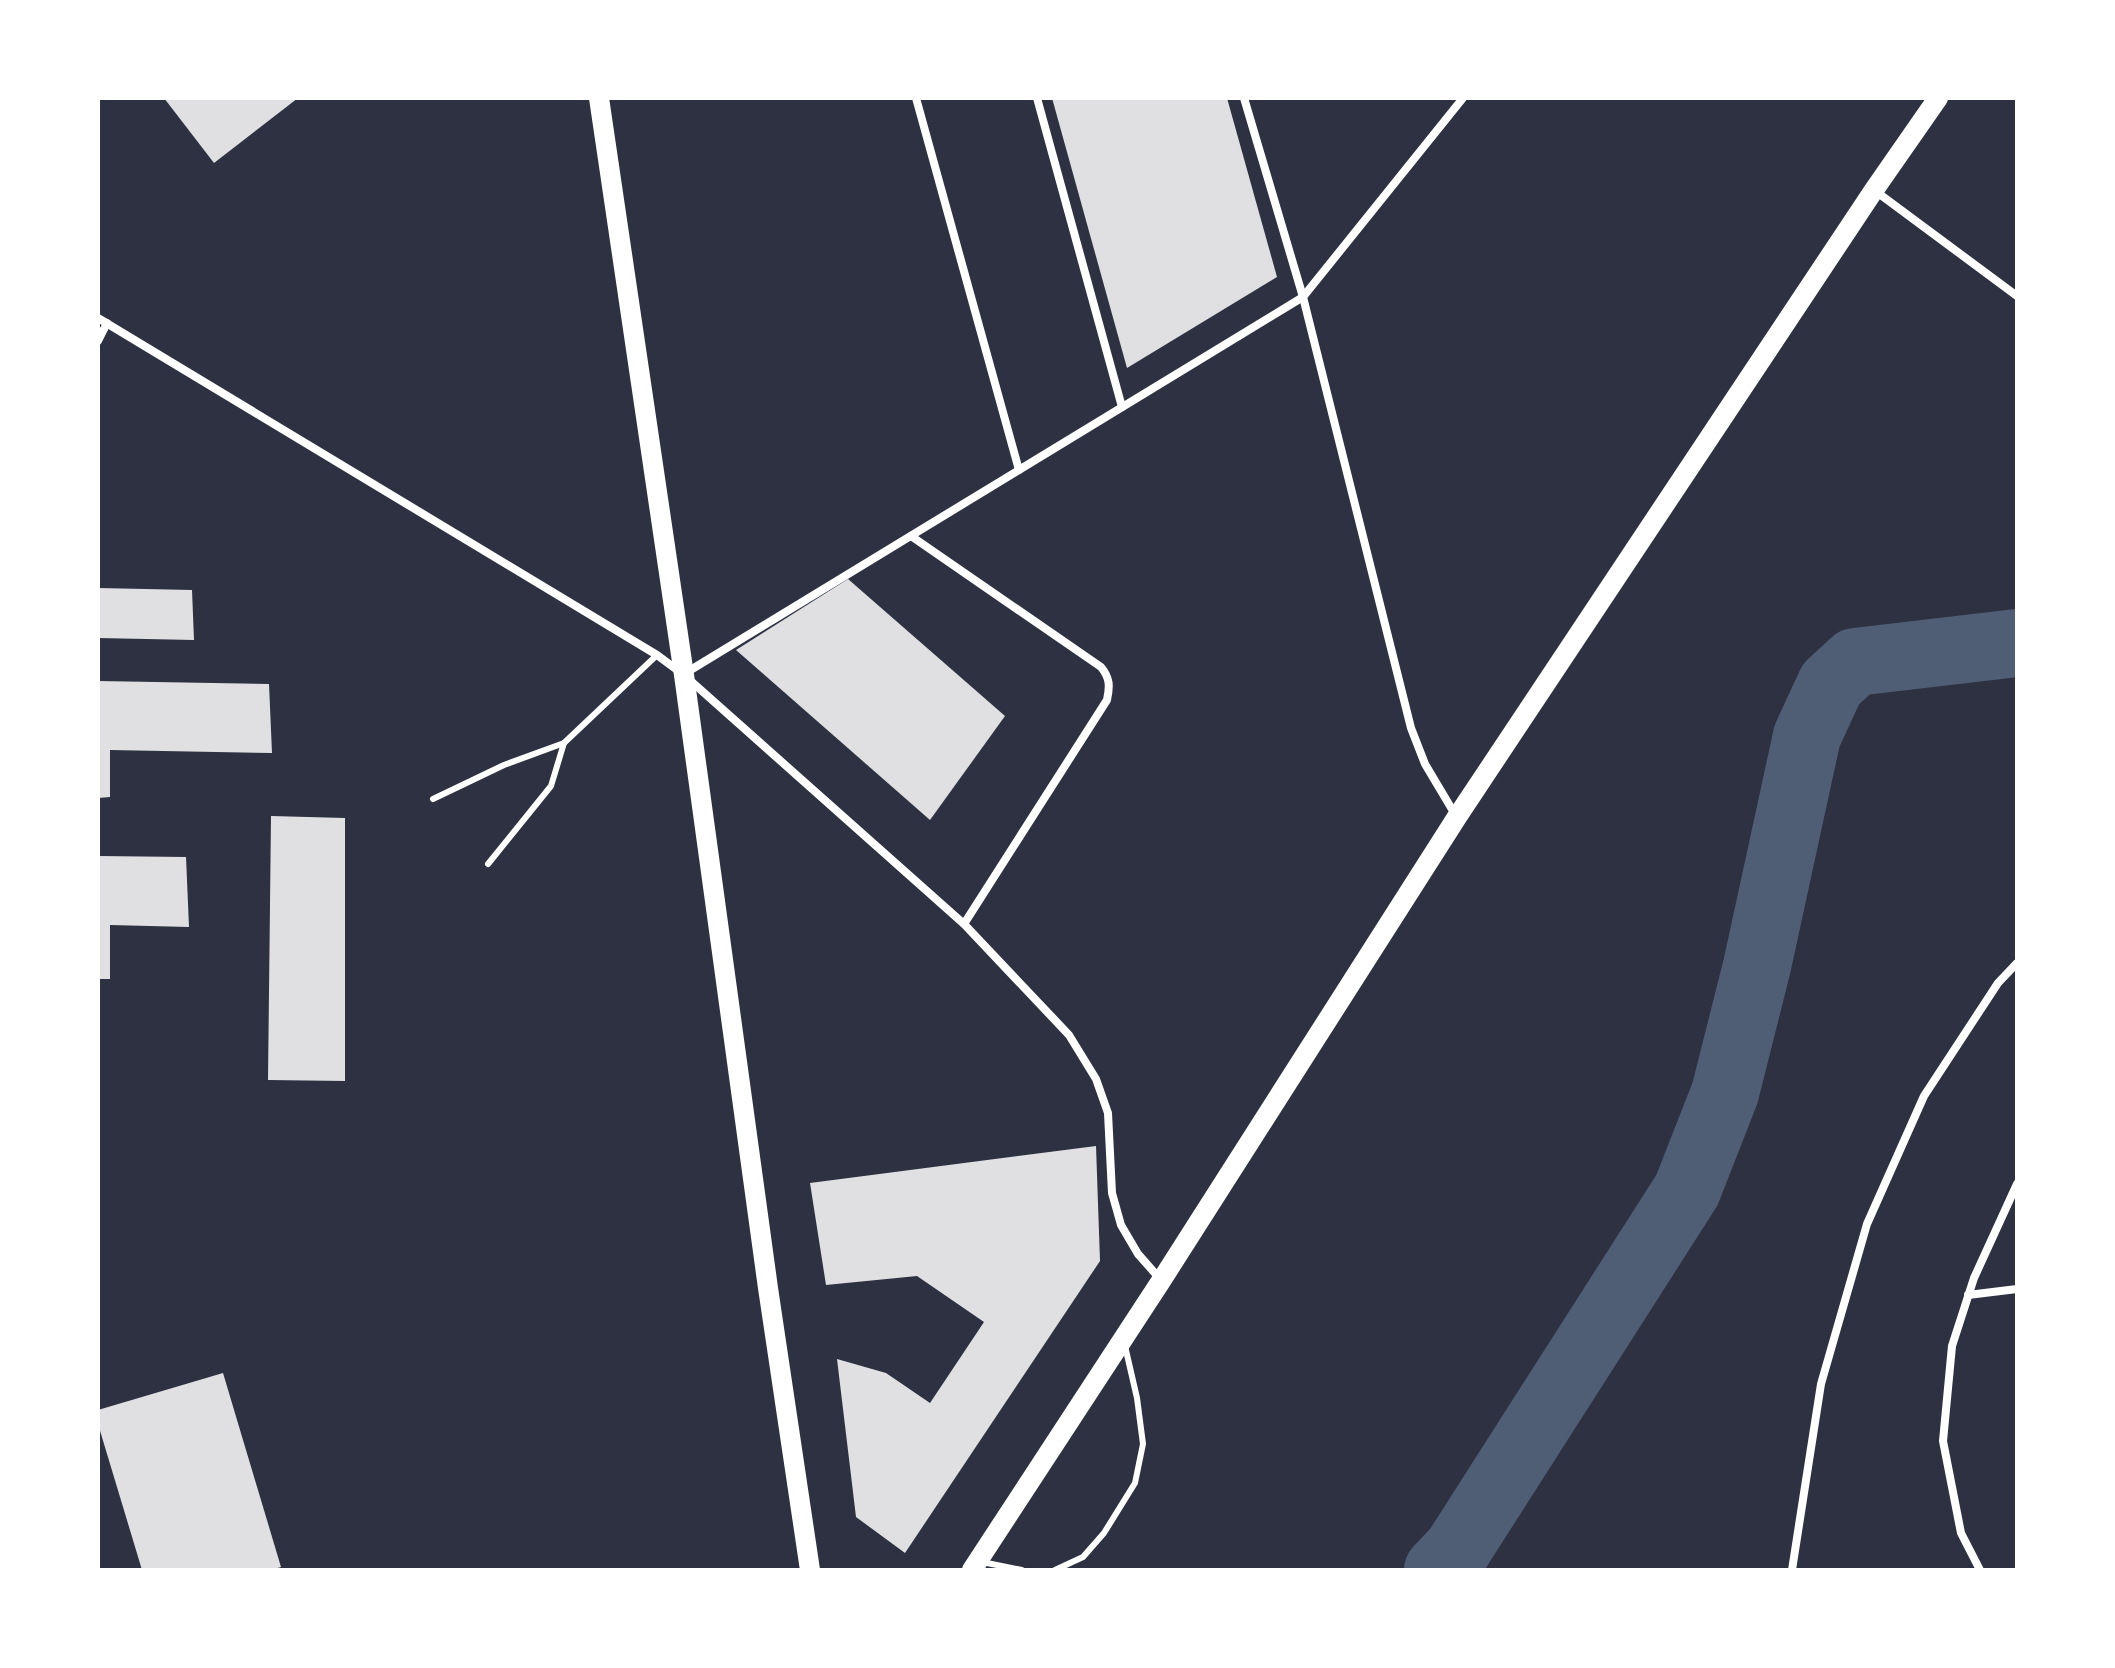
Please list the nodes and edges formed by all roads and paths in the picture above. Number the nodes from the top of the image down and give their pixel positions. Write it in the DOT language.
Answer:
graph roads {
  1 [pos="599,98"];
  2 [pos="916,98"];
  3 [pos="1037,98"];
  4 [pos="1244,98"];
  5 [pos="1463,98"];
  6 [pos="1938,98"];
  7 [pos="1874,190"];
  8 [pos="2017,296"];
  9 [pos="1303,297"];
  10 [pos="102,320"];
  11 [pos="98,341"];
  12 [pos="1122,407"];
  13 [pos="1019,470"];
  14 [pos="911,536"];
  15 [pos="657,655"];
  16 [pos="684,675"];
  17 [pos="564,743"];
  18 [pos="433,799"];
  19 [pos="1457,817"];
  20 [pos="488,864"];
  21 [pos="964,924"];
  22 [pos="2017,963"];
  23 [pos="2017,1184"];
  24 [pos="1161,1281"];
  25 [pos="2017,1289"];
  26 [pos="1968,1295"];
  27 [pos="1124,1338"];
  28 [pos="975,1566"];
  29 [pos="810,1570"];
  30 [pos="1022,1570"];
  31 [pos="1055,1570"];
  32 [pos="1792,1570"];
  33 [pos="1980,1570"];
  1 -- 16 [label="main road"];
  2 -- 13 [label="street"];
  3 -- 12 [label="street"];
  4 -- 9 [label="street"];
  5 -- 9 [label="street"];
  6 -- 7 [label="main road"];
  7 -- 8 [label="street"];
  7 -- 19 [label="main road"];
  9 -- 12 [label="street"];
  9 -- 19 [label="street"];
  10 -- 11 [label="street"];
  10 -- 15 [label="street"];
  12 -- 13 [label="street"];
  13 -- 14 [label="street"];
  14 -- 16 [label="street"];
  14 -- 21 [label="street"];
  15 -- 16 [label="street"];
  15 -- 17 [label="lane"];
  16 -- 21 [label="street"];
  16 -- 29 [label="main road"];
  17 -- 18 [label="lane"];
  17 -- 20 [label="lane"];
  19 -- 24 [label="main road"];
  21 -- 24 [label="street"];
  22 -- 32 [label="street"];
  23 -- 26 [label="street"];
  24 -- 27 [label="main road"];
  25 -- 26 [label="street"];
  26 -- 33 [label="street"];
  27 -- 28 [label="main road"];
  27 -- 31 [label="lane"];
  28 -- 30 [label="lane"];
}
